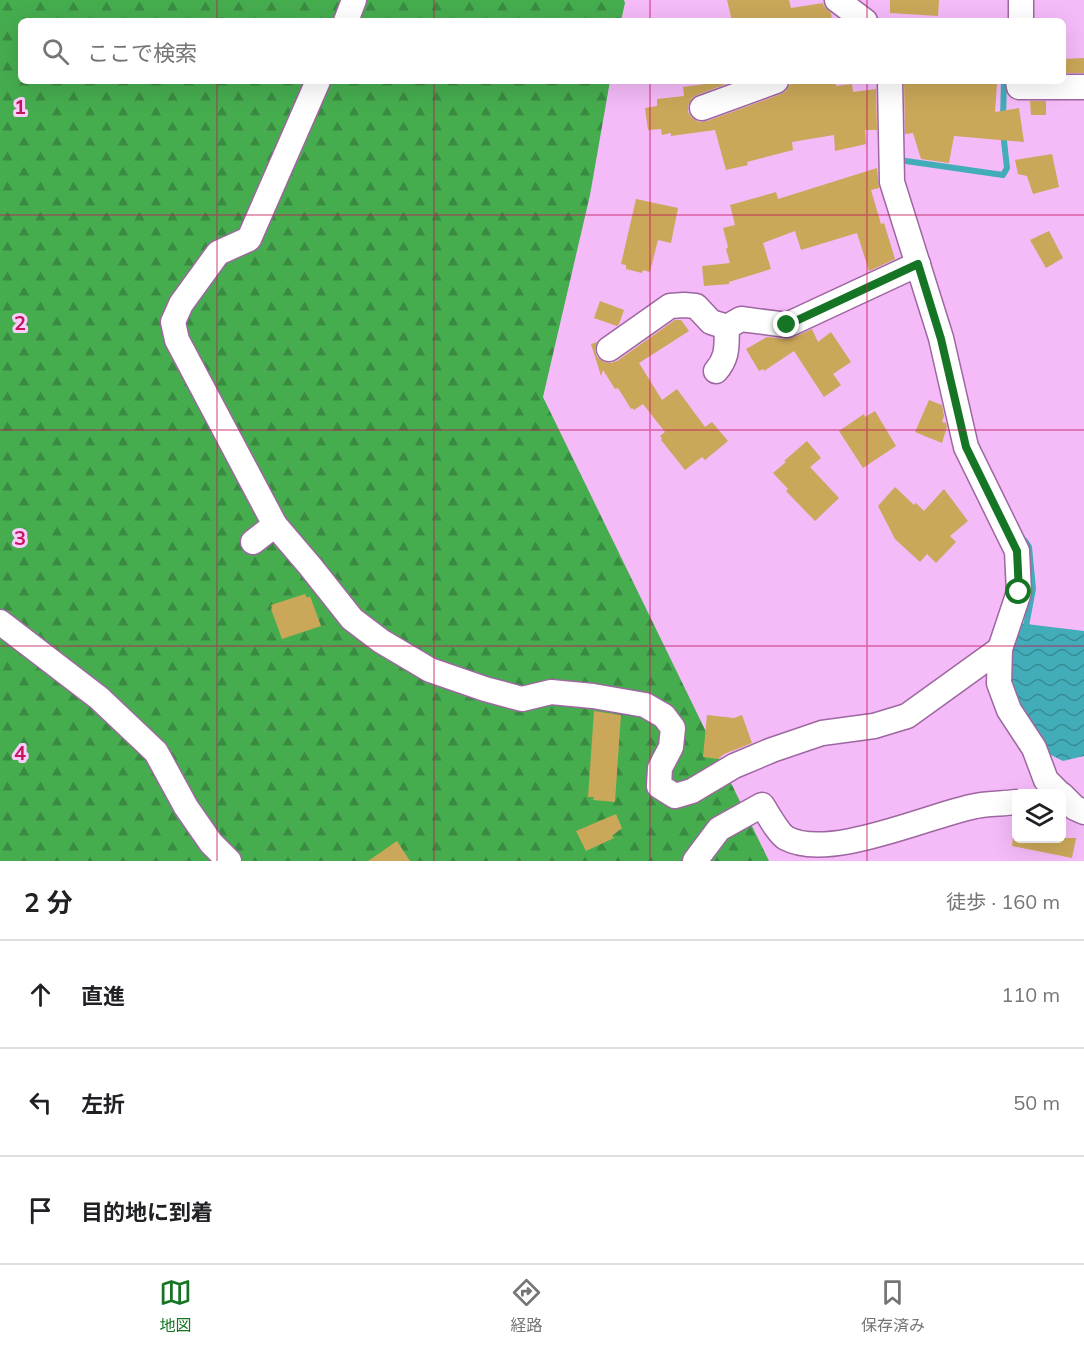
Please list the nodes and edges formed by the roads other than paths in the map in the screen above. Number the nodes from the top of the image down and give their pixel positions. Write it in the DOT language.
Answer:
graph roads {
  1 [pos="354,0"];
  2 [pos="837,0"];
  3 [pos="1022,0"];
  4 [pos="347,18"];
  5 [pos="861,18"];
  6 [pos="1021,18"];
  7 [pos="317,84"];
  8 [pos="768,84"];
  9 [pos="890,84"];
  10 [pos="1018,84"];
  11 [pos="1084,87"];
  12 [pos="702,108"];
  13 [pos="918,264"];
  14 [pos="727,327"];
  15 [pos="609,349"];
  16 [pos="716,371"];
  17 [pos="275,525"];
  18 [pos="253,542"];
  19 [pos="0,622"];
  20 [pos="1000,649"];
  21 [pos="1049,789"];
  22 [pos="1012,802"];
  23 [pos="1066,802"];
  24 [pos="1084,812"];
  25 [pos="229,861"];
  26 [pos="694,861"];
  1 -- 4 [label="street"];
  2 -- 5 [label="street"];
  3 -- 6 [label="street"];
  7 -- 17 [label="street"];
  8 -- 12 [label="street"];
  9 -- 13 [label="street"];
  10 -- 11 [label="street"];
  13 -- 14 [label="street"];
  13 -- 20 [label="street"];
  14 -- 15 [label="street"];
  14 -- 16 [label="street"];
  17 -- 18 [label="street"];
  17 -- 20 [label="street"];
  19 -- 25 [label="street"];
  20 -- 21 [label="street"];
  22 -- 26 [label="street"];
  23 -- 24 [label="street"];
}
